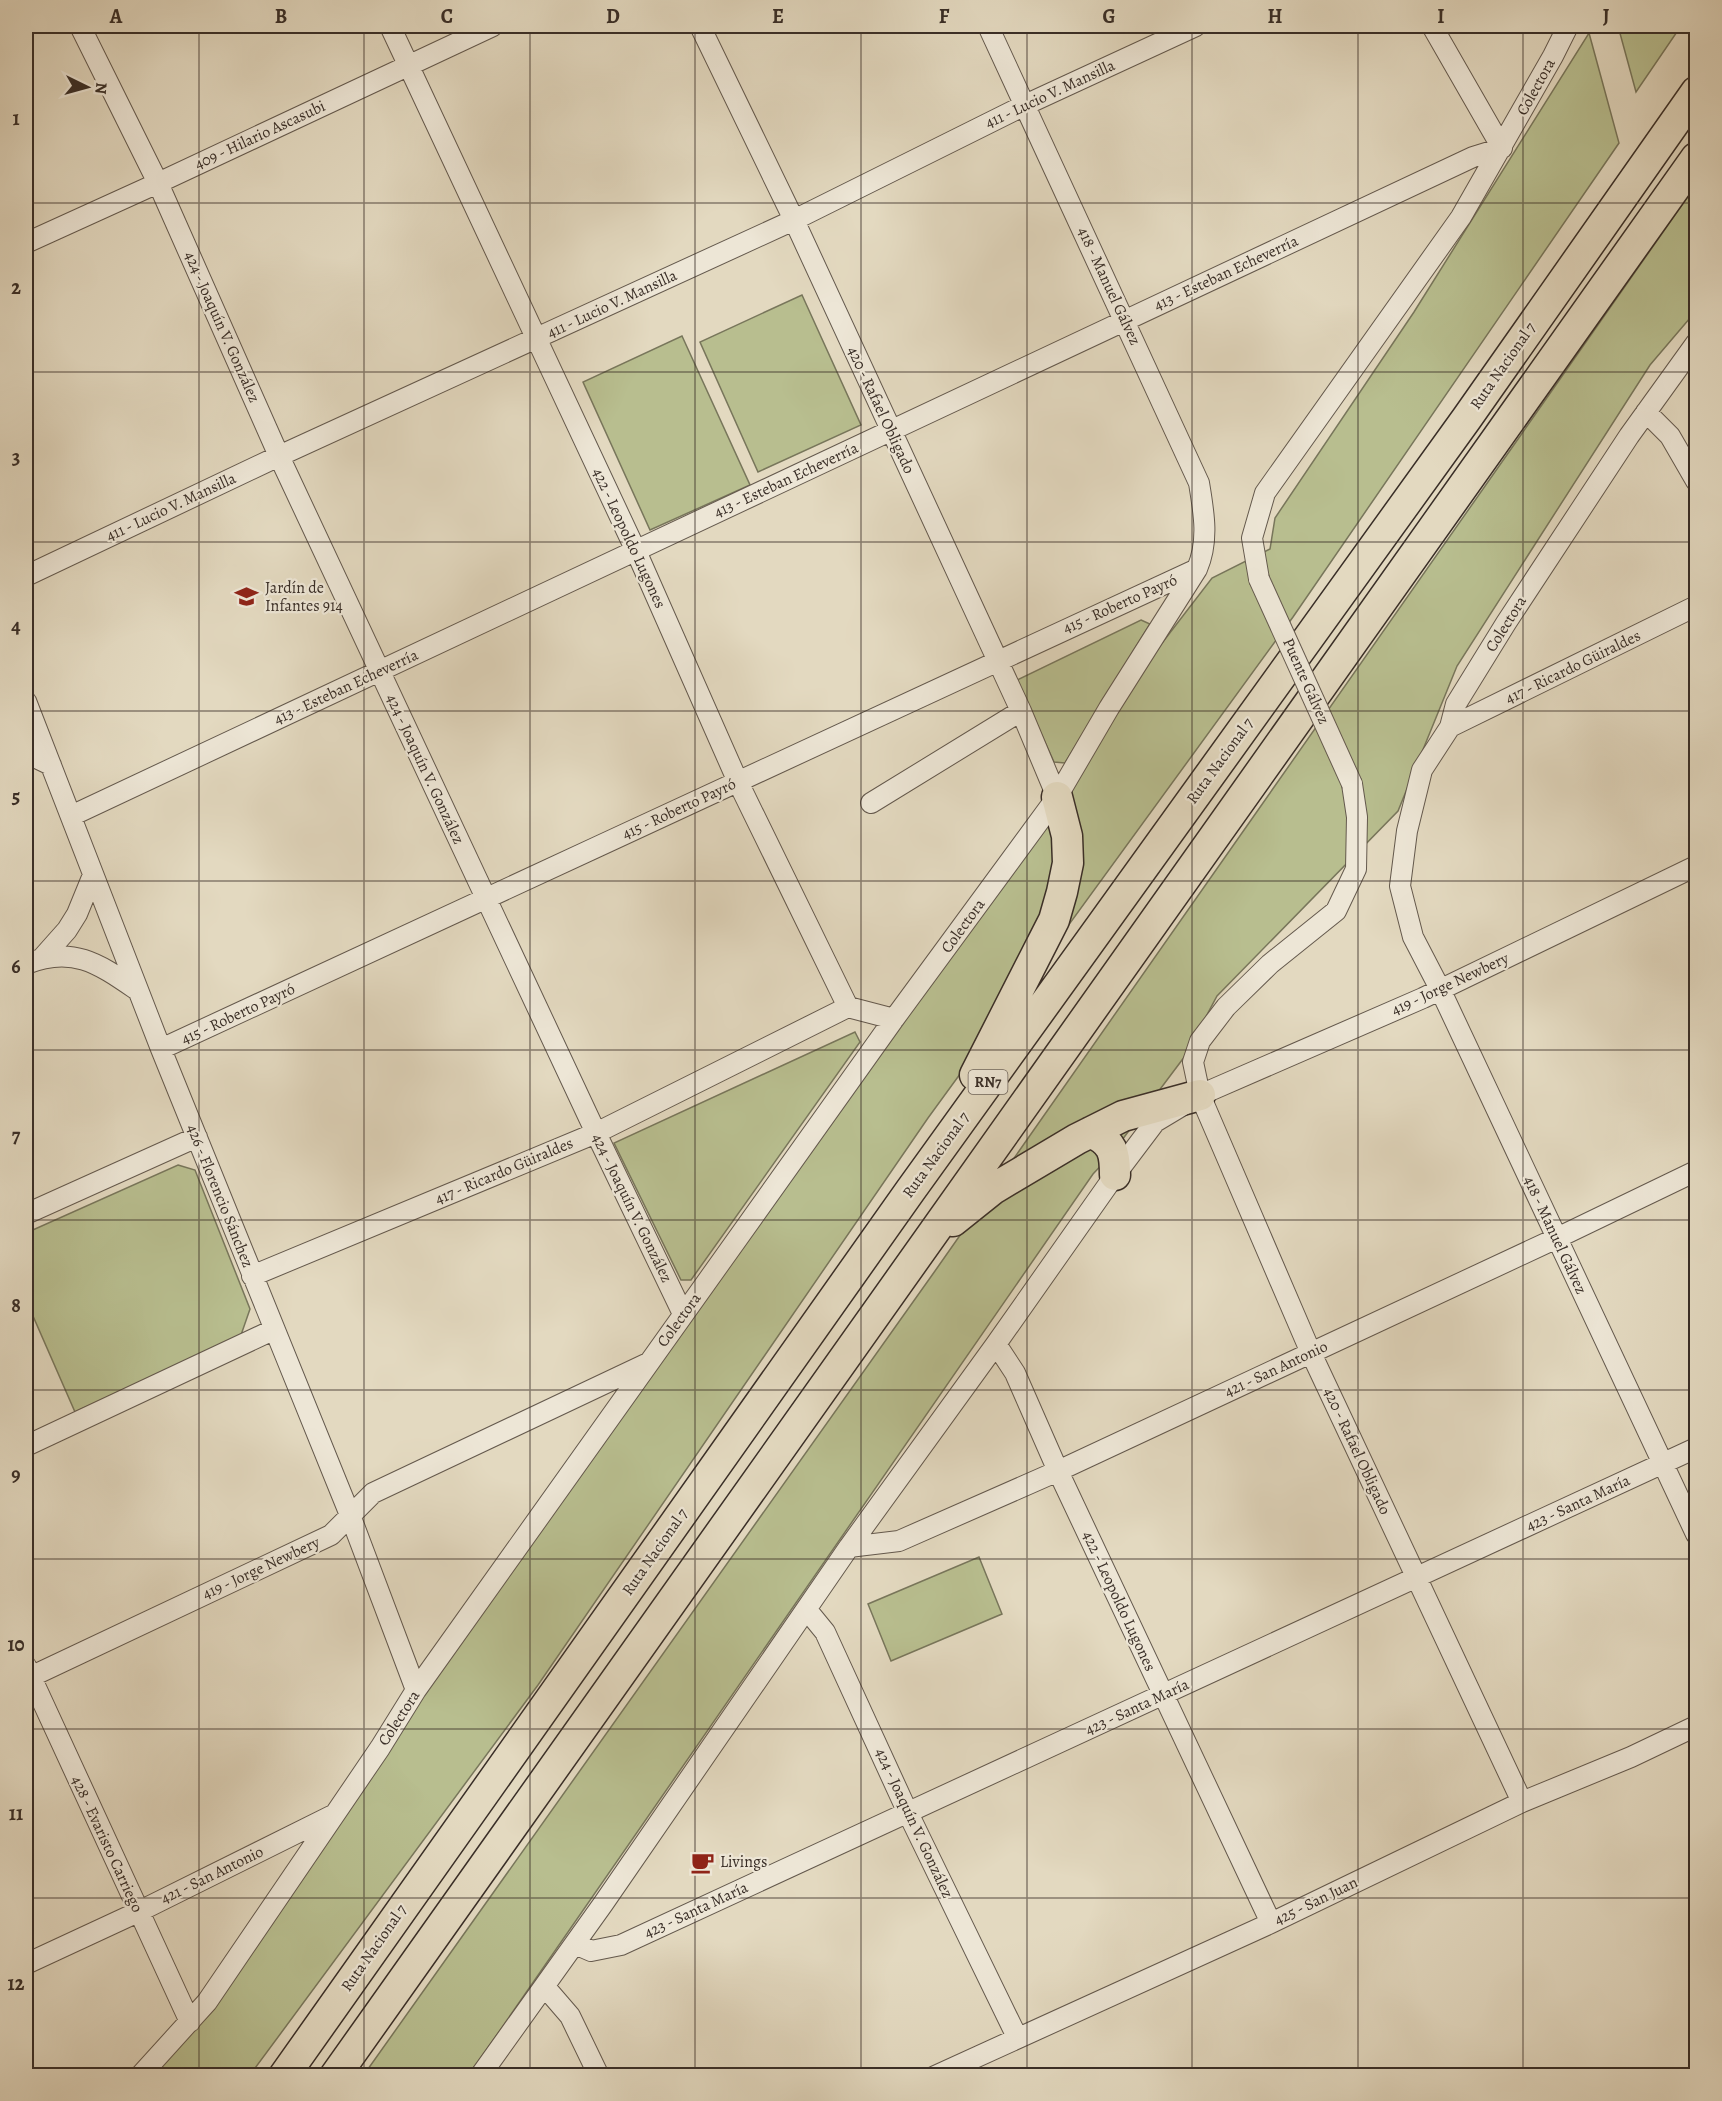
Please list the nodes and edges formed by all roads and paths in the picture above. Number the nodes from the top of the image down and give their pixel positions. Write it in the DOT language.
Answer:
graph roads {
  1 [pos="80,26"];
  2 [pos="390,26"];
  3 [pos="493,26"];
  4 [pos="700,26"];
  5 [pos="988,26"];
  6 [pos="1196,26"];
  7 [pos="1432,26"];
  8 [pos="1568,26"];
  9 [pos="408,65"];
  10 [pos="1696,92"];
  11 [pos="1025,105"];
  12 [pos="1502,148"];
  13 [pos="1696,158"];
  14 [pos="158,183"];
  15 [pos="794,220"];
  16 [pos="26,243"];
  17 [pos="1125,320"];
  18 [pos="535,339"];
  19 [pos="1696,343"];
  20 [pos="1646,412"];
  21 [pos="890,431"];
  22 [pos="279,456"];
  23 [pos="1696,481"];
  24 [pos="636,551"];
  25 [pos="1200,562"];
  26 [pos="26,576"];
  27 [pos="1260,579"];
  28 [pos="1696,606"];
  29 [pos="997,660"];
  30 [pos="380,671"];
  31 [pos="26,701"];
  32 [pos="1021,711"];
  33 [pos="1450,728"];
  34 [pos="26,753"];
  35 [pos="51,765"];
  36 [pos="738,782"];
  37 [pos="1057,797"];
  38 [pos="871,803"];
  39 [pos="72,816"];
  40 [pos="1696,866"];
  41 [pos="93,875"];
  42 [pos="487,900"];
  43 [pos="1413,937"];
  44 [pos="34,961"];
  45 [pos="1440,988"];
  46 [pos="138,990"];
  47 [pos="848,1007"];
  48 [pos="894,1019"];
  49 [pos="161,1049"];
  50 [pos="1200,1095"];
  51 [pos="596,1132"];
  52 [pos="1091,1132"];
  53 [pos="196,1137"];
  54 [pos="1696,1171"];
  55 [pos="1115,1175"];
  56 [pos="910,1191"];
  57 [pos="26,1214"];
  58 [pos="1557,1238"];
  59 [pos="907,1269"];
  60 [pos="252,1276"];
  61 [pos="683,1314"];
  62 [pos="273,1330"];
  63 [pos="996,1344"];
  64 [pos="1311,1353"];
  65 [pos="648,1363"];
  66 [pos="26,1446"];
  67 [pos="1696,1448"];
  68 [pos="1663,1464"];
  69 [pos="1058,1471"];
  70 [pos="350,1515"];
  71 [pos="1696,1534"];
  72 [pos="849,1547"];
  73 [pos="1416,1578"];
  74 [pos="807,1610"];
  75 [pos="27,1674"];
  76 [pos="417,1690"];
  77 [pos="1163,1695"];
  78 [pos="1696,1726"];
  79 [pos="1522,1802"];
  80 [pos="908,1813"];
  81 [pos="333,1816"];
  82 [pos="138,1912"];
  83 [pos="1271,1923"];
  84 [pos="575,1944"];
  85 [pos="26,1964"];
  86 [pos="545,1987"];
  87 [pos="189,2022"];
  88 [pos="1017,2037"];
  89 [pos="309,2039"];
  90 [pos="336,2074"];
  91 [pos="140,2076"];
  92 [pos="279,2076"];
  93 [pos="284,2076"];
  94 [pos="480,2076"];
  95 [pos="599,2076"];
  96 [pos="935,2076"];
  1 -- 14 [label="street, 424 - Joaquín V. González"];
  2 -- 9 [label="street, 422 - Leopoldo Lugones"];
  3 -- 9 [label="street, 409 - Hilario Ascasubi"];
  4 -- 15 [label="street, 420 - Rafael Obligado"];
  5 -- 11 [label="street, 418 - Manuel Gálvez"];
  6 -- 11 [label="street, 411 - Lucio V. Mansilla"];
  7 -- 12 [label="street"];
  8 -- 12 [label="street, Colectora"];
  9 -- 14 [label="street, 409 - Hilario Ascasubi"];
  9 -- 18 [label="street, 422 - Leopoldo Lugones"];
  10 -- 56 [label="highway, Ruta Nacional 7 / RN7"];
  11 -- 15 [label="street, 411 - Lucio V. Mansilla"];
  11 -- 17 [label="street, 418 - Manuel Gálvez"];
  12 -- 17 [label="street, 413 - Esteban Echeverría"];
  12 -- 27 [label="street, Colectora"];
  13 -- 59 [label="highway, RN7"];
  14 -- 16 [label="street, 409 - Hilario Ascasubi"];
  14 -- 22 [label="street, 424 - Joaquín V. González"];
  15 -- 18 [label="street, 411 - Lucio V. Mansilla"];
  15 -- 21 [label="street, 420 - Rafael Obligado"];
  17 -- 21 [label="street, 413 - Esteban Echeverría"];
  17 -- 25 [label="street, 418 - Manuel Gálvez"];
  18 -- 22 [label="street, 411 - Lucio V. Mansilla"];
  18 -- 24 [label="street, 422 - Leopoldo Lugones"];
  19 -- 20 [label="street, Colectora"];
  20 -- 23 [label="street"];
  20 -- 33 [label="street, Colectora"];
  21 -- 24 [label="street, 413 - Esteban Echeverría"];
  21 -- 29 [label="street, 420 - Rafael Obligado"];
  22 -- 26 [label="street, 411 - Lucio V. Mansilla"];
  22 -- 30 [label="street, 424 - Joaquín V. González"];
  24 -- 30 [label="street, 413 - Esteban Echeverría"];
  24 -- 36 [label="street, 422 - Leopoldo Lugones"];
  25 -- 29 [label="street, 415 - Roberto Payró"];
  25 -- 37 [label="street, Colectora"];
  27 -- 50 [label="street, Puente Gálvez, bridge"];
  28 -- 33 [label="street, 417 - Ricardo Güiraldes"];
  29 -- 32 [label="street, 420 - Rafael Obligado"];
  29 -- 36 [label="street, 415 - Roberto Payró"];
  30 -- 39 [label="street, 413 - Esteban Echeverría"];
  30 -- 42 [label="street, 424 - Joaquín V. González"];
  31 -- 35 [label="street, 426 - Florencio Sánchez"];
  32 -- 37 [label="street, 420 - Rafael Obligado"];
  32 -- 38 [label="street"];
  33 -- 43 [label="street, Colectora"];
  34 -- 35 [label="street"];
  35 -- 39 [label="street, 426 - Florencio Sánchez"];
  36 -- 42 [label="street, 415 - Roberto Payró"];
  36 -- 47 [label="street, 422 - Leopoldo Lugones"];
  37 -- 48 [label="street, Colectora"];
  37 -- 56 [label="highway"];
  39 -- 41 [label="street, 426 - Florencio Sánchez"];
  40 -- 45 [label="street, 419 - Jorge Newbery"];
  41 -- 44 [label="street"];
  41 -- 46 [label="street, 426 - Florencio Sánchez"];
  42 -- 49 [label="street, 415 - Roberto Payró"];
  42 -- 51 [label="street, 424 - Joaquín V. González"];
  43 -- 45 [label="street, 418 - Manuel Gálvez"];
  44 -- 46 [label="street"];
  45 -- 50 [label="street, 419 - Jorge Newbery"];
  45 -- 58 [label="street, 418 - Manuel Gálvez"];
  46 -- 49 [label="street, 426 - Florencio Sánchez"];
  47 -- 48 [label="street"];
  47 -- 51 [label="street, 417 - Ricardo Güiraldes"];
  48 -- 61 [label="street, Colectora"];
  49 -- 53 [label="street, 426 - Florencio Sánchez"];
  50 -- 52 [label="highway"];
  50 -- 55 [label="street"];
  50 -- 64 [label="street, 420 - Rafael Obligado"];
  51 -- 60 [label="street, 417 - Ricardo Güiraldes"];
  51 -- 61 [label="street, 424 - Joaquín V. González"];
  52 -- 55 [label="highway"];
  52 -- 59 [label="highway"];
  53 -- 57 [label="street"];
  53 -- 60 [label="street, 426 - Florencio Sánchez"];
  54 -- 58 [label="street, 421 - San Antonio"];
  55 -- 63 [label="street"];
  56 -- 89 [label="highway, Ruta Nacional 7 / RN7"];
  58 -- 64 [label="street, 421 - San Antonio"];
  58 -- 68 [label="street, 418 - Manuel Gálvez"];
  59 -- 90 [label="highway, RN7"];
  60 -- 62 [label="street, 426 - Florencio Sánchez"];
  61 -- 65 [label="street, Colectora"];
  62 -- 66 [label="street"];
  62 -- 70 [label="street, 426 - Florencio Sánchez"];
  63 -- 69 [label="street, 422 - Leopoldo Lugones"];
  63 -- 72 [label="street"];
  64 -- 69 [label="street, 421 - San Antonio"];
  64 -- 73 [label="street, 420 - Rafael Obligado"];
  65 -- 70 [label="street, 419 - Jorge Newbery"];
  65 -- 76 [label="street, Colectora"];
  67 -- 68 [label="street, 423 - Santa María"];
  68 -- 71 [label="street, 418 - Manuel Gálvez"];
  68 -- 73 [label="street, 423 - Santa María"];
  69 -- 72 [label="street, 421 - San Antonio"];
  69 -- 77 [label="street, 422 - Leopoldo Lugones"];
  70 -- 75 [label="street, 419 - Jorge Newbery"];
  70 -- 76 [label="street, 426 - Florencio Sánchez"];
  72 -- 74 [label="street"];
  73 -- 77 [label="street, 423 - Santa María"];
  73 -- 79 [label="street, 420 - Rafael Obligado"];
  74 -- 80 [label="street, 424 - Joaquín V. González"];
  74 -- 84 [label="street"];
  75 -- 82 [label="street, 428 - Evaristo Carriego"];
  76 -- 81 [label="street, Colectora"];
  77 -- 80 [label="street, 423 - Santa María"];
  77 -- 83 [label="street, 422 - Leopoldo Lugones"];
  78 -- 79 [label="street, 425 - San Juan"];
  79 -- 83 [label="street, 425 - San Juan"];
  80 -- 84 [label="street, 423 - Santa María"];
  80 -- 88 [label="street, 424 - Joaquín V. González"];
  81 -- 82 [label="street, 421 - San Antonio"];
  81 -- 87 [label="street, Colectora"];
  82 -- 85 [label="street, 421 - San Antonio"];
  82 -- 87 [label="street, 428 - Evaristo Carriego"];
  83 -- 88 [label="street, 425 - San Juan"];
  84 -- 86 [label="street"];
  86 -- 94 [label="street"];
  86 -- 95 [label="street"];
  87 -- 91 [label="street, Colectora"];
  88 -- 96 [label="street, 425 - San Juan"];
  89 -- 92 [label="highway"];
  89 -- 93 [label="highway, Ruta Nacional 7 / RN7"];
}
